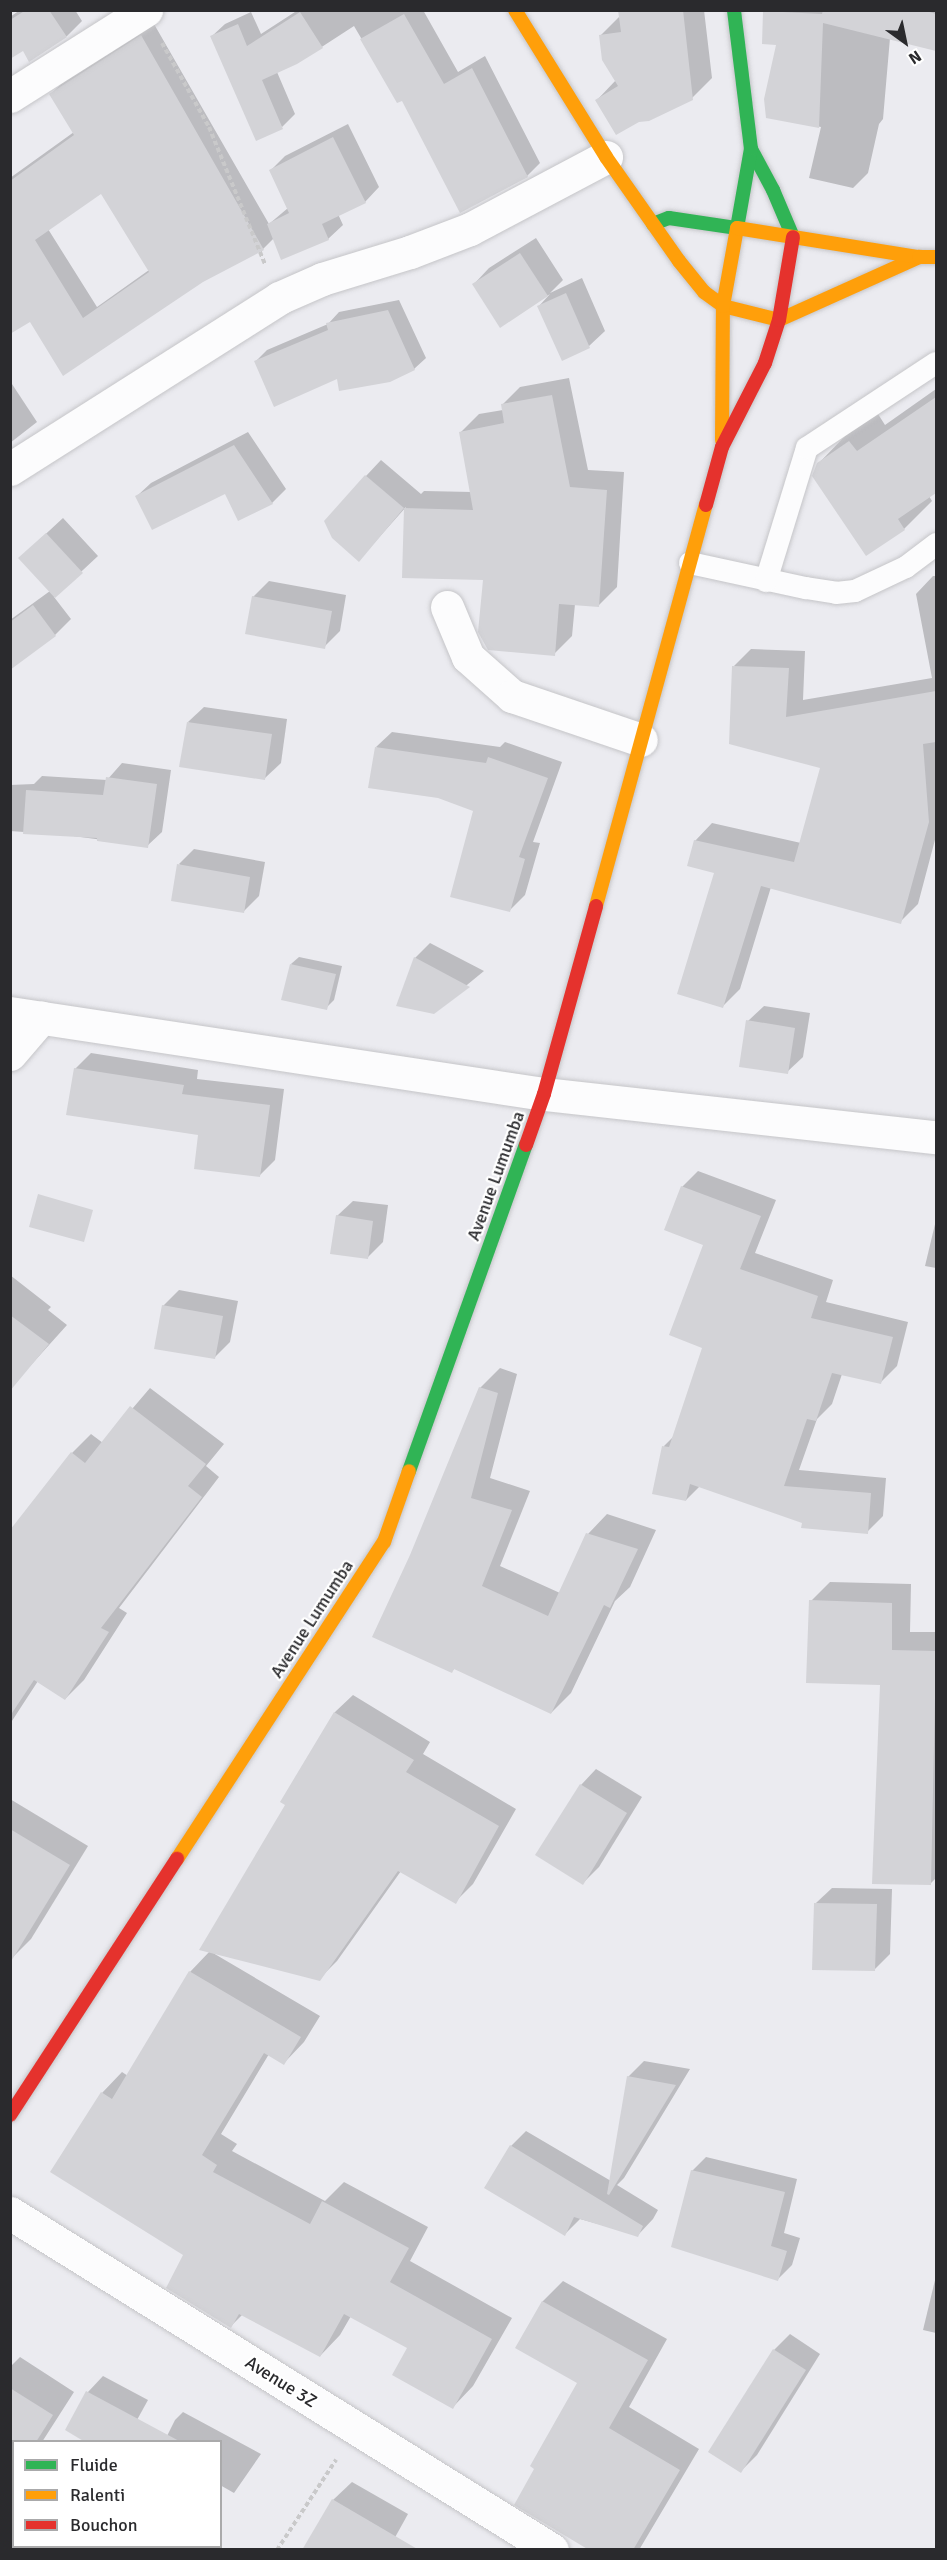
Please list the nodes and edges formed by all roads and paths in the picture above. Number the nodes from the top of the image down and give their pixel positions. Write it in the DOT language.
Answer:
graph roads {
  1 [pos="515,10"];
  2 [pos="734,10"];
  3 [pos="145,11"];
  4 [pos="10,96"];
  5 [pos="751,148"];
  6 [pos="606,157"];
  7 [pos="653,224"];
  8 [pos="737,228"];
  9 [pos="793,237"];
  10 [pos="919,257"];
  11 [pos="936,257"];
  12 [pos="279,298"];
  13 [pos="723,306"];
  14 [pos="778,320"];
  15 [pos="936,363"];
  16 [pos="722,447"];
  17 [pos="10,469"];
  18 [pos="936,544"];
  19 [pos="690,563"];
  20 [pos="766,581"];
  21 [pos="447,607"];
  22 [pos="641,740"];
  23 [pos="26,1015"];
  24 [pos="10,1054"];
  25 [pos="544,1094"];
  26 [pos="936,1137"];
  27 [pos="10,2115"];
  28 [pos="10,2213"];
  29 [pos="356,2429"];
  30 [pos="277,2550"];
  31 [pos="552,2550"];
  1 -- 6 [label="main road"];
  2 -- 5 [label="main road"];
  3 -- 4 [label="street"];
  3 -- 12 [label="path"];
  5 -- 8 [label="main road"];
  5 -- 9 [label="main road"];
  6 -- 7 [label="main road"];
  6 -- 12 [label="street"];
  7 -- 8 [label="main road"];
  7 -- 13 [label="main road"];
  8 -- 9 [label="main road"];
  8 -- 13 [label="main road"];
  9 -- 10 [label="main road"];
  9 -- 14 [label="main road"];
  10 -- 11 [label="main road"];
  10 -- 14 [label="main road"];
  12 -- 17 [label="street"];
  13 -- 14 [label="main road"];
  13 -- 16 [label="main road"];
  14 -- 16 [label="main road"];
  15 -- 20 [label="lane"];
  16 -- 19 [label="main road, Avenue Lumumba"];
  18 -- 20 [label="lane"];
  19 -- 20 [label="lane"];
  19 -- 22 [label="main road, Avenue Lumumba"];
  21 -- 22 [label="street"];
  22 -- 25 [label="main road, Avenue Lumumba"];
  23 -- 24 [label="street"];
  23 -- 25 [label="street"];
  25 -- 26 [label="street"];
  25 -- 27 [label="main road, Avenue Lumumba"];
  28 -- 29 [label="street, Avenue 3Z"];
  29 -- 30 [label="path"];
  29 -- 31 [label="street, Avenue 3Z"];
}
